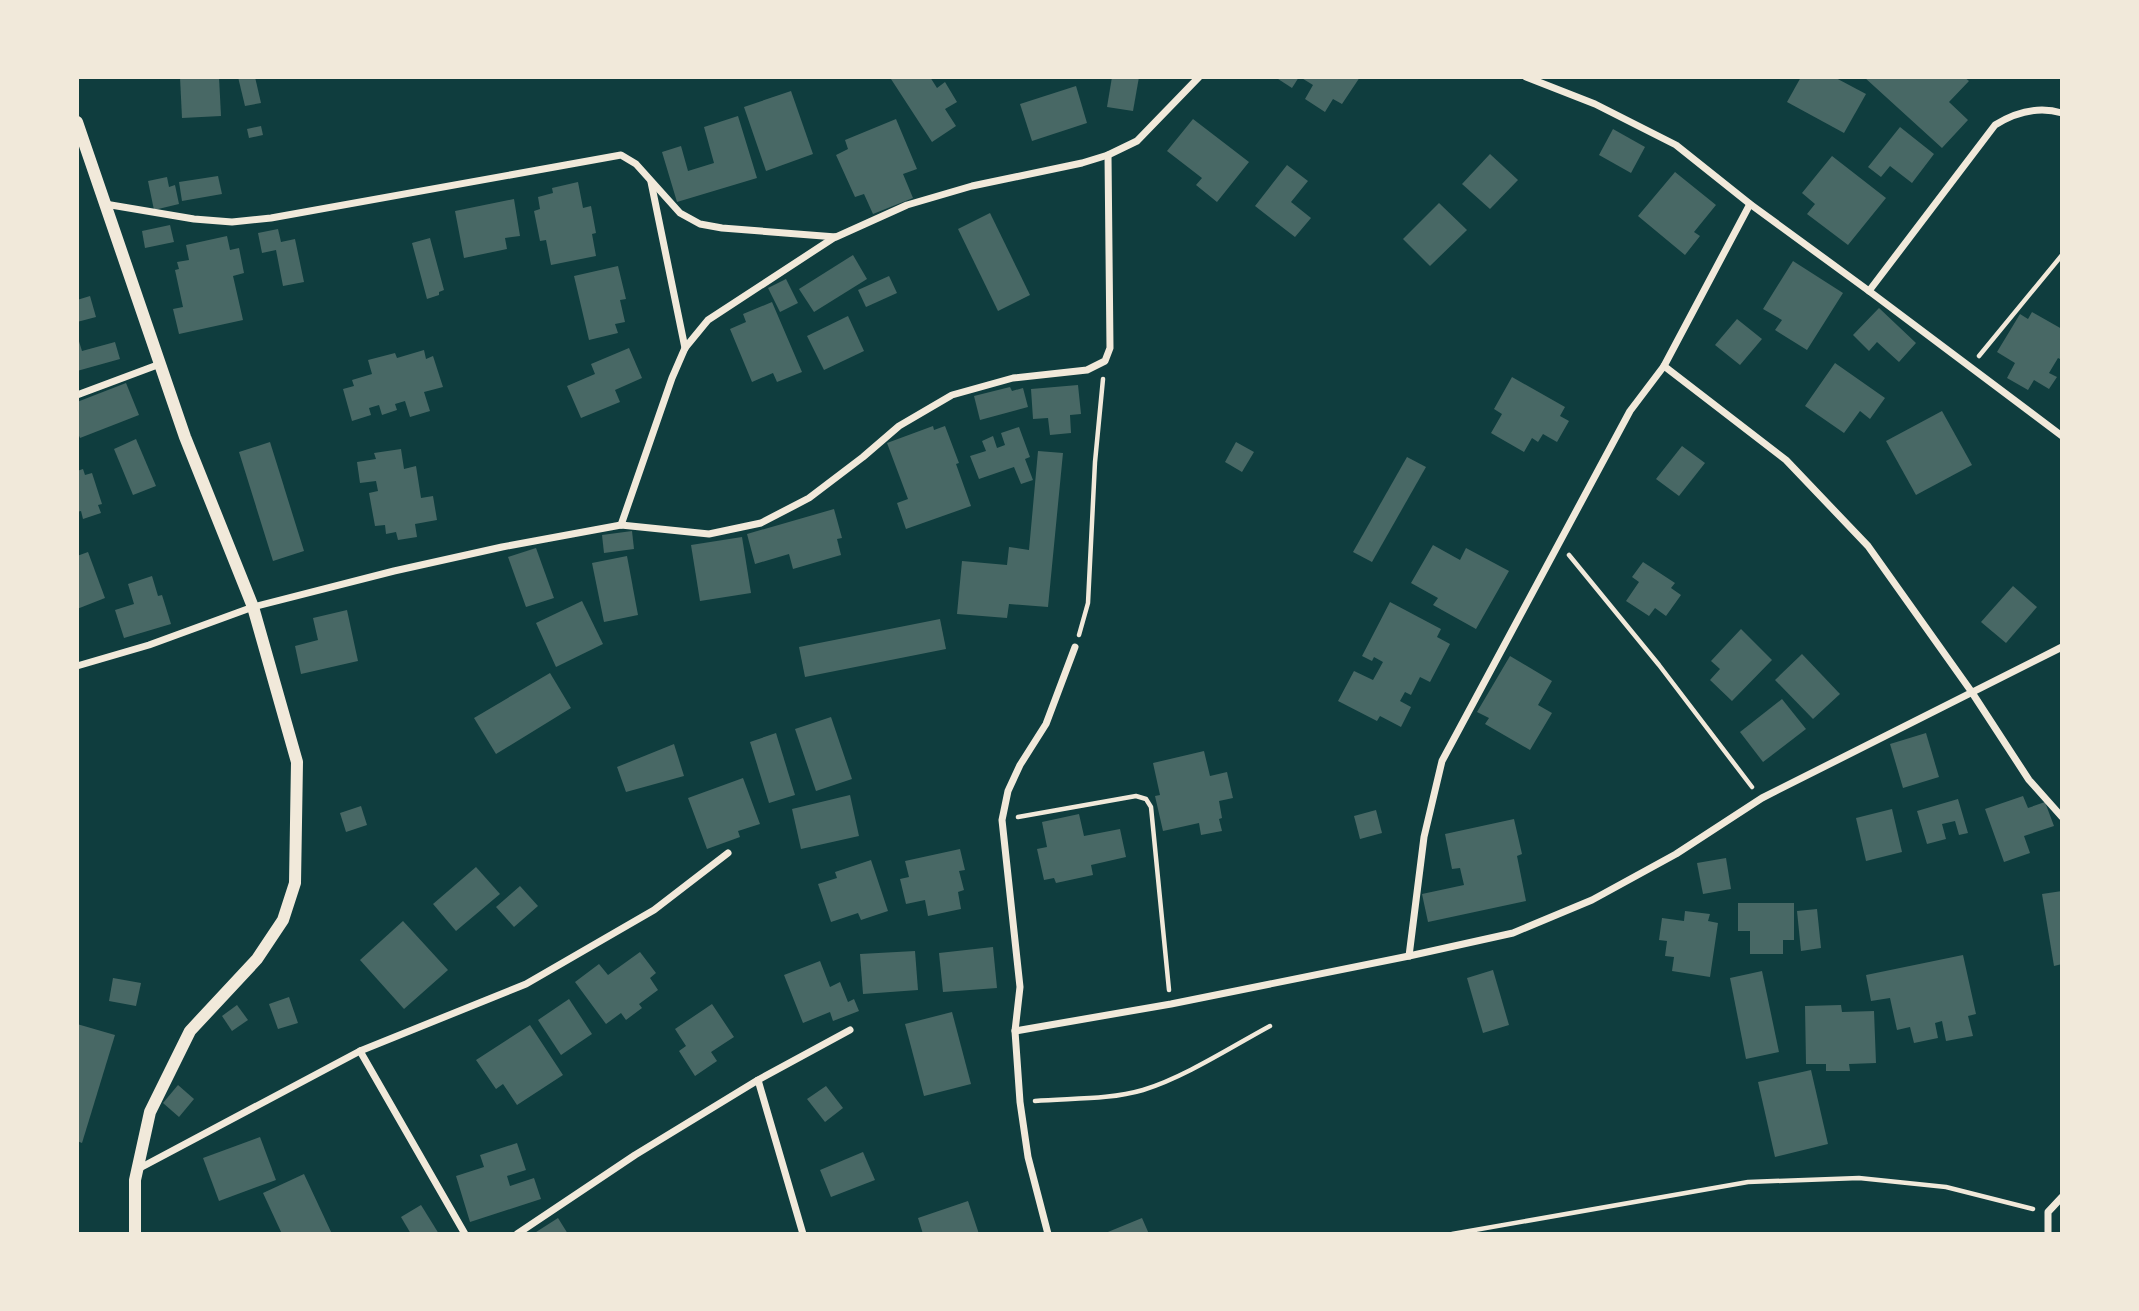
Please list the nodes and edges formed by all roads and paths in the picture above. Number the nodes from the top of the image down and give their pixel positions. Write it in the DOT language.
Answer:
graph roads {
  1 [pos="1526,77"];
  2 [pos="1194,78"];
  3 [pos="2062,113"];
  4 [pos="77,122"];
  5 [pos="1108,155"];
  6 [pos="650,181"];
  7 [pos="105,204"];
  8 [pos="1750,204"];
  9 [pos="836,237"];
  10 [pos="2062,255"];
  11 [pos="1869,290"];
  12 [pos="685,348"];
  13 [pos="1105,361"];
  14 [pos="160,364"];
  15 [pos="1664,366"];
  16 [pos="1970,367"];
  17 [pos="77,395"];
  18 [pos="2062,436"];
  19 [pos="621,525"];
  20 [pos="1559,543"];
  21 [pos="253,607"];
  22 [pos="1075,647"];
  23 [pos="2062,647"];
  24 [pos="77,666"];
  25 [pos="1971,691"];
  26 [pos="1762,798"];
  27 [pos="2062,817"];
  28 [pos="1002,820"];
  29 [pos="729,853"];
  30 [pos="1409,956"];
  31 [pos="1171,1004"];
  32 [pos="1270,1026"];
  33 [pos="850,1030"];
  34 [pos="1015,1031"];
  35 [pos="359,1051"];
  36 [pos="758,1080"];
  37 [pos="1020,1102"];
  38 [pos="137,1170"];
  39 [pos="2062,1197"];
  40 [pos="2048,1212"];
  41 [pos="135,1234"];
  42 [pos="465,1234"];
  43 [pos="517,1234"];
  44 [pos="803,1234"];
  45 [pos="1048,1234"];
  46 [pos="1452,1234"];
  47 [pos="2048,1234"];
  1 -- 8 [label="street"];
  2 -- 5 [label="street"];
  3 -- 11 [label="street"];
  4 -- 7 [label="street"];
  5 -- 9 [label="street"];
  5 -- 13 [label="street"];
  6 -- 7 [label="street"];
  6 -- 9 [label="street"];
  6 -- 12 [label="street"];
  7 -- 14 [label="street"];
  8 -- 11 [label="street"];
  8 -- 15 [label="street"];
  9 -- 12 [label="street"];
  10 -- 16 [label="path"];
  11 -- 16 [label="street"];
  12 -- 19 [label="street"];
  13 -- 19 [label="street"];
  13 -- 22 [label="path"];
  14 -- 17 [label="street"];
  14 -- 21 [label="street"];
  15 -- 20 [label="street"];
  15 -- 25 [label="street"];
  16 -- 18 [label="street"];
  19 -- 21 [label="street"];
  20 -- 26 [label="path"];
  20 -- 30 [label="street"];
  21 -- 24 [label="street"];
  21 -- 38 [label="street"];
  22 -- 28 [label="street"];
  23 -- 25 [label="street"];
  25 -- 26 [label="street"];
  25 -- 27 [label="street"];
  26 -- 30 [label="street"];
  28 -- 31 [label="path"];
  28 -- 34 [label="street"];
  29 -- 35 [label="street"];
  30 -- 31 [label="street"];
  31 -- 34 [label="street"];
  32 -- 37 [label="path"];
  33 -- 36 [label="street"];
  34 -- 37 [label="street"];
  35 -- 38 [label="street"];
  35 -- 42 [label="street"];
  36 -- 43 [label="street"];
  36 -- 44 [label="street"];
  37 -- 45 [label="street"];
  38 -- 41 [label="street"];
  39 -- 40 [label="street"];
  40 -- 46 [label="path"];
  40 -- 47 [label="street"];
}
